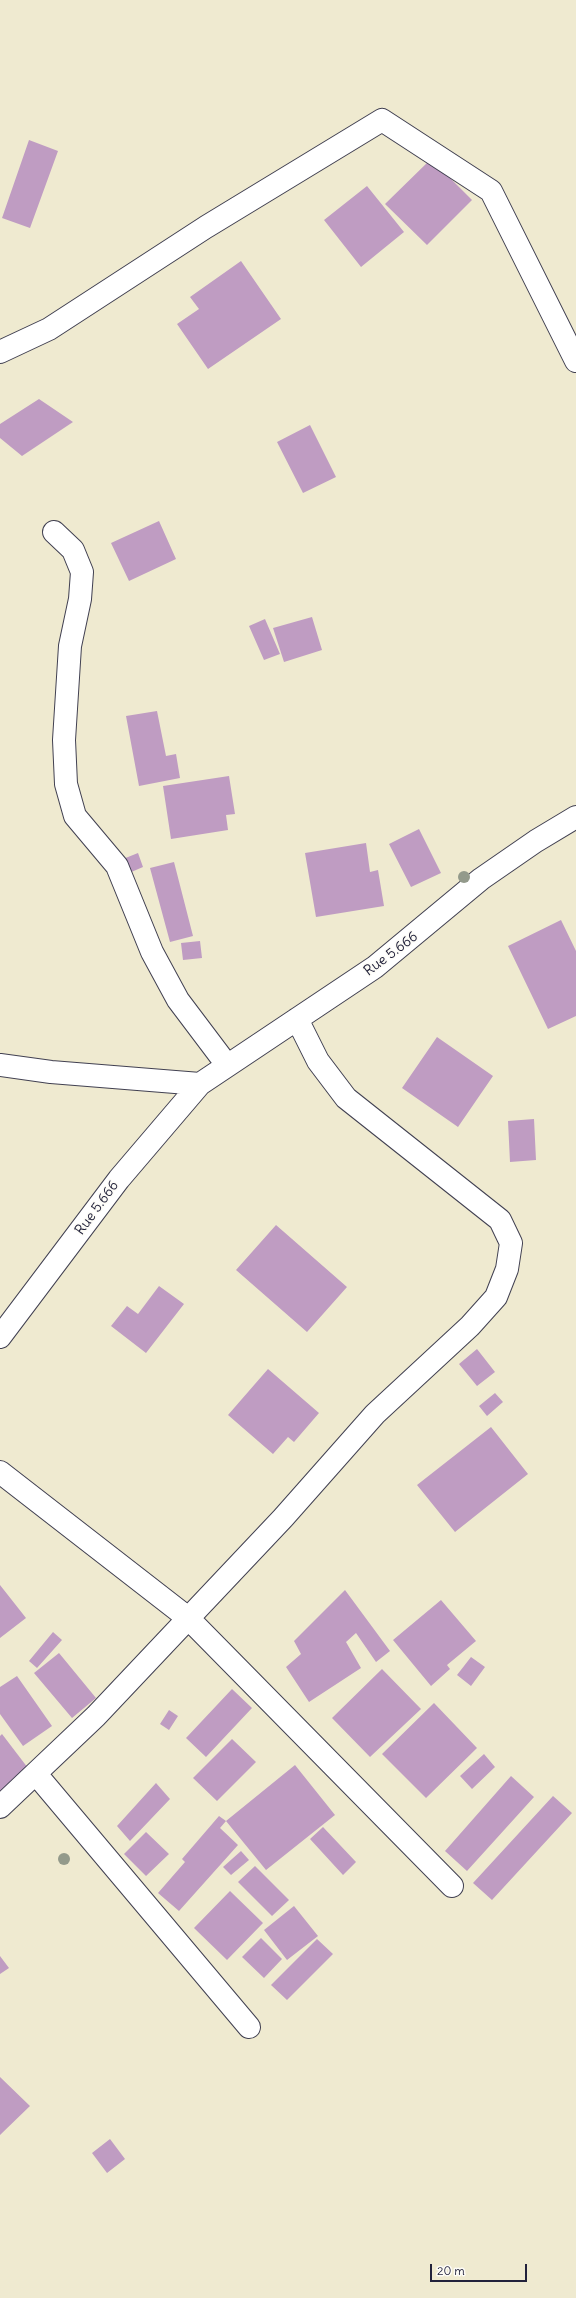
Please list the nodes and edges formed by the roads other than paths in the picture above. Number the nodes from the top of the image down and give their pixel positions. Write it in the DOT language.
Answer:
graph roads {
  1 [pos="0,352"];
  2 [pos="576,361"];
  3 [pos="54,532"];
  4 [pos="576,817"];
  5 [pos="297,1018"];
  6 [pos="0,1065"];
  7 [pos="227,1065"];
  8 [pos="200,1084"];
  9 [pos="0,1337"];
  10 [pos="0,1472"];
  11 [pos="188,1618"];
  12 [pos="36,1774"];
  13 [pos="0,1807"];
  14 [pos="452,1886"];
  15 [pos="249,2027"];
  1 -- 2 [label="street"];
  3 -- 7 [label="street"];
  4 -- 5 [label="street, Rue 5.666"];
  5 -- 7 [label="street, Rue 5.666"];
  5 -- 11 [label="street"];
  6 -- 8 [label="street"];
  7 -- 8 [label="street, Rue 5.666"];
  8 -- 9 [label="street, Rue 5.666"];
  10 -- 11 [label="street"];
  11 -- 12 [label="street"];
  11 -- 14 [label="street"];
  12 -- 13 [label="street"];
  12 -- 15 [label="street"];
}
